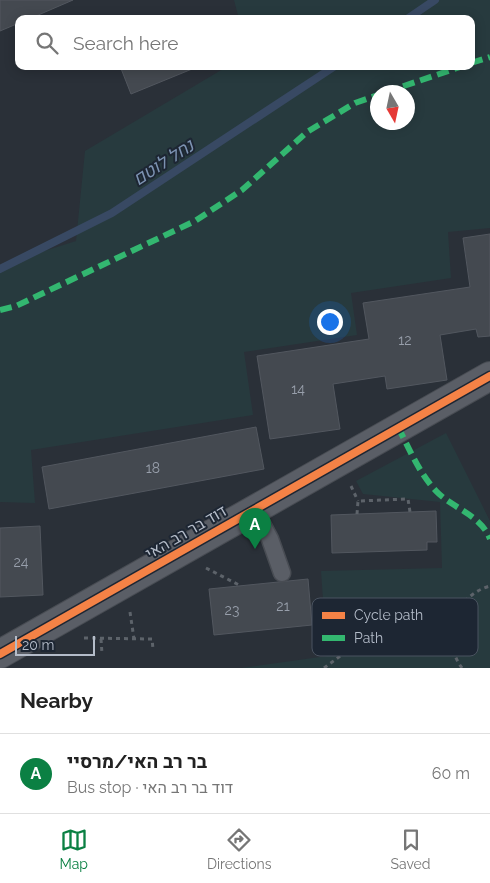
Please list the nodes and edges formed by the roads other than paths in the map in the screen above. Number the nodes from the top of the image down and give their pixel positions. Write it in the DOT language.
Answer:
graph roads {
  1 [pos="490,376"];
  2 [pos="254,509"];
  3 [pos="282,573"];
  4 [pos="0,654"];
  1 -- 2 [label="street, דוד בר רב האי"];
  2 -- 3 [label="lane"];
  2 -- 4 [label="street, דוד בר רב האי"];
}
